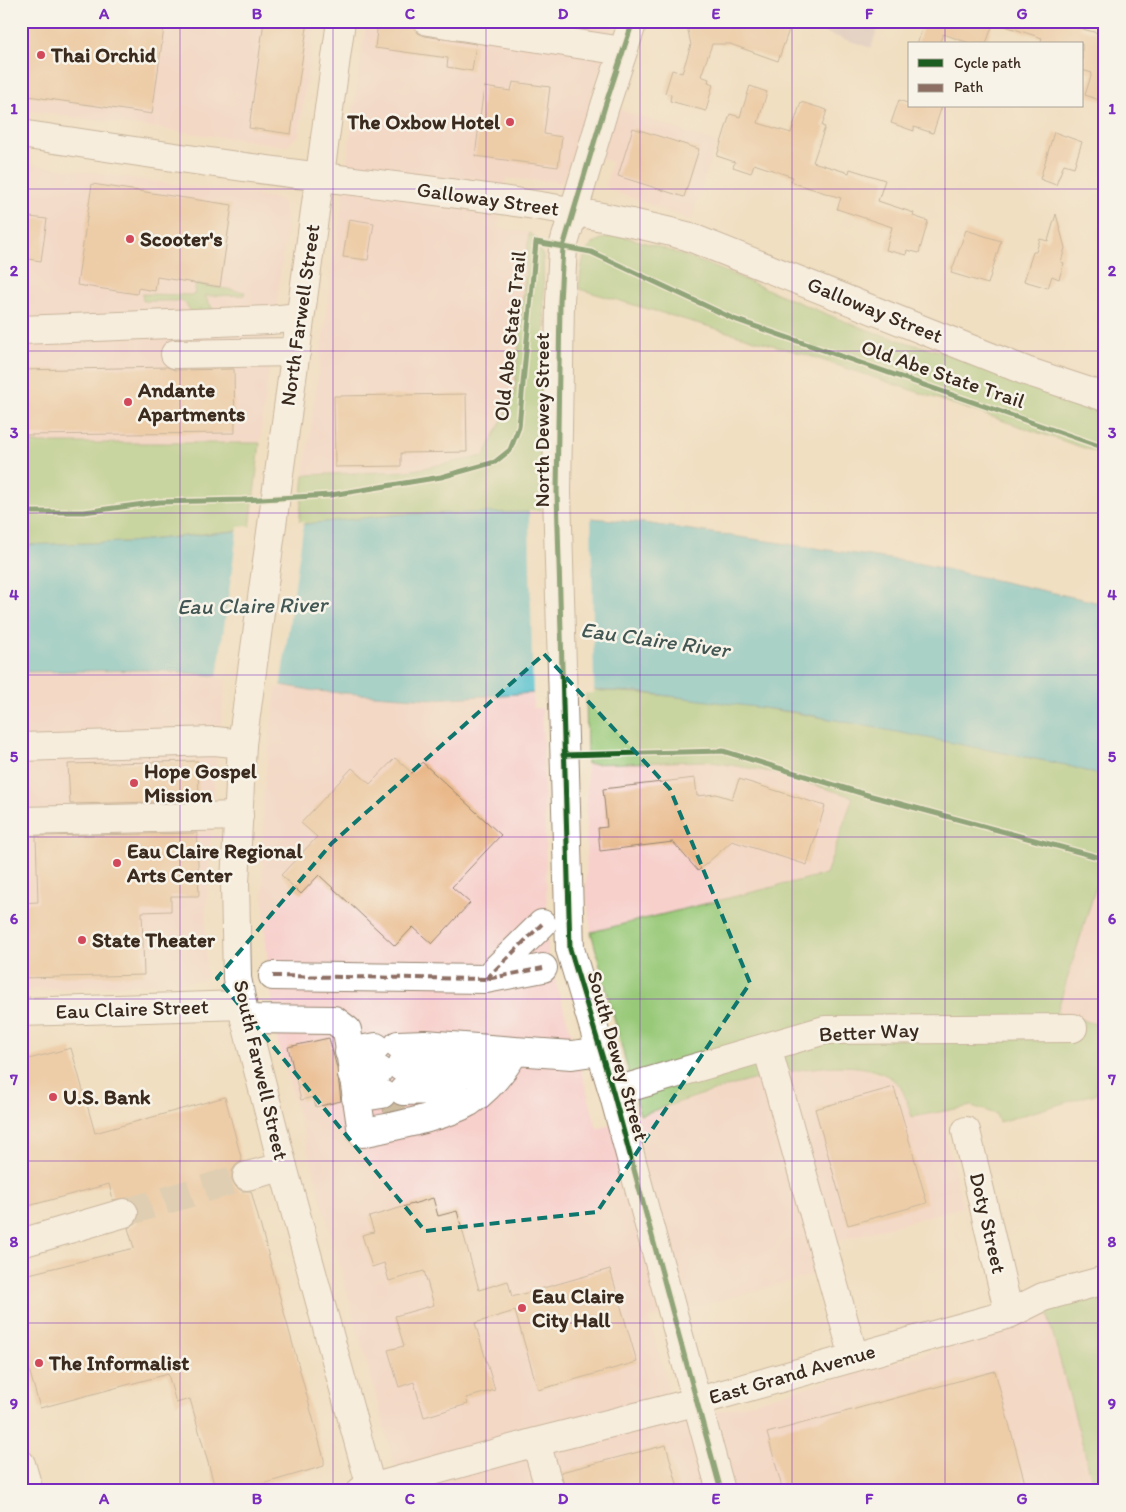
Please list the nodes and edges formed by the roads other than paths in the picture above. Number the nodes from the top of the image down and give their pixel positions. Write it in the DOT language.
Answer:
graph roads {
  1 [pos="342,21"];
  2 [pos="428,21"];
  3 [pos="633,21"];
  4 [pos="623,51"];
  5 [pos="21,134"];
  6 [pos="320,177"];
  7 [pos="573,211"];
  8 [pos="300,317"];
  9 [pos="21,330"];
  10 [pos="296,352"];
  11 [pos="175,354"];
  12 [pos="1105,397"];
  13 [pos="260,610"];
  14 [pos="560,619"];
  15 [pos="242,744"];
  16 [pos="21,747"];
  17 [pos="239,816"];
  18 [pos="21,821"];
  19 [pos="542,924"];
  20 [pos="543,968"];
  21 [pos="274,976"];
  22 [pos="486,979"];
  23 [pos="21,1012"];
  24 [pos="244,1012"];
  25 [pos="1073,1028"];
  26 [pos="767,1047"];
  27 [pos="600,1051"];
  28 [pos="378,1077"];
  29 [pos="488,1081"];
  30 [pos="613,1092"];
  31 [pos="966,1131"];
  32 [pos="284,1166"];
  33 [pos="247,1176"];
  34 [pos="124,1213"];
  35 [pos="21,1243"];
  36 [pos="1105,1280"];
  37 [pos="1009,1314"];
  38 [pos="854,1357"];
  39 [pos="695,1402"];
  40 [pos="536,1442"];
  41 [pos="21,1464"];
  42 [pos="368,1490"];
  43 [pos="29,1491"];
  44 [pos="550,1491"];
  45 [pos="721,1491"];
  1 -- 6 [label="street, North Farwell Street"];
  2 -- 4 [label="street"];
  3 -- 4 [label="street, North Dewey Street"];
  4 -- 7 [label="street, North Dewey Street"];
  5 -- 6 [label="street, Galloway Street"];
  6 -- 7 [label="street, Galloway Street"];
  6 -- 8 [label="street, North Farwell Street"];
  7 -- 12 [label="street, Galloway Street"];
  7 -- 14 [label="street, North Dewey Street"];
  8 -- 9 [label="street"];
  8 -- 10 [label="street, North Farwell Street"];
  10 -- 11 [label="street"];
  10 -- 13 [label="street, North Farwell Street"];
  13 -- 15 [label="street, South Farwell Street"];
  14 -- 27 [label="street, South Dewey Street"];
  15 -- 16 [label="street"];
  15 -- 17 [label="street, South Farwell Street"];
  17 -- 18 [label="street"];
  17 -- 24 [label="street, South Farwell Street"];
  19 -- 22 [label="street"];
  20 -- 22 [label="street"];
  21 -- 22 [label="street"];
  23 -- 24 [label="street, Eau Claire Street"];
  24 -- 28 [label="street, Eau Claire Street"];
  24 -- 32 [label="street, South Farwell Street"];
  25 -- 26 [label="street, Better Way"];
  26 -- 30 [label="street, Better Way"];
  26 -- 38 [label="street"];
  27 -- 29 [label="street"];
  27 -- 30 [label="street, South Dewey Street"];
  28 -- 29 [label="street"];
  28 -- 29 [label="street"];
  28 -- 29 [label="street, Eau Claire Street"];
  30 -- 39 [label="street, South Dewey Street"];
  31 -- 37 [label="street, Doty Street"];
  32 -- 33 [label="street"];
  32 -- 42 [label="street, South Farwell Street"];
  34 -- 35 [label="street"];
  36 -- 37 [label="street, East Grand Avenue"];
  37 -- 38 [label="street, East Grand Avenue"];
  38 -- 39 [label="street, East Grand Avenue"];
  39 -- 40 [label="street, East Grand Avenue"];
  39 -- 45 [label="street, South Dewey Street"];
  40 -- 42 [label="street, East Grand Avenue"];
  40 -- 44 [label="street"];
  41 -- 43 [label="street"];
}
